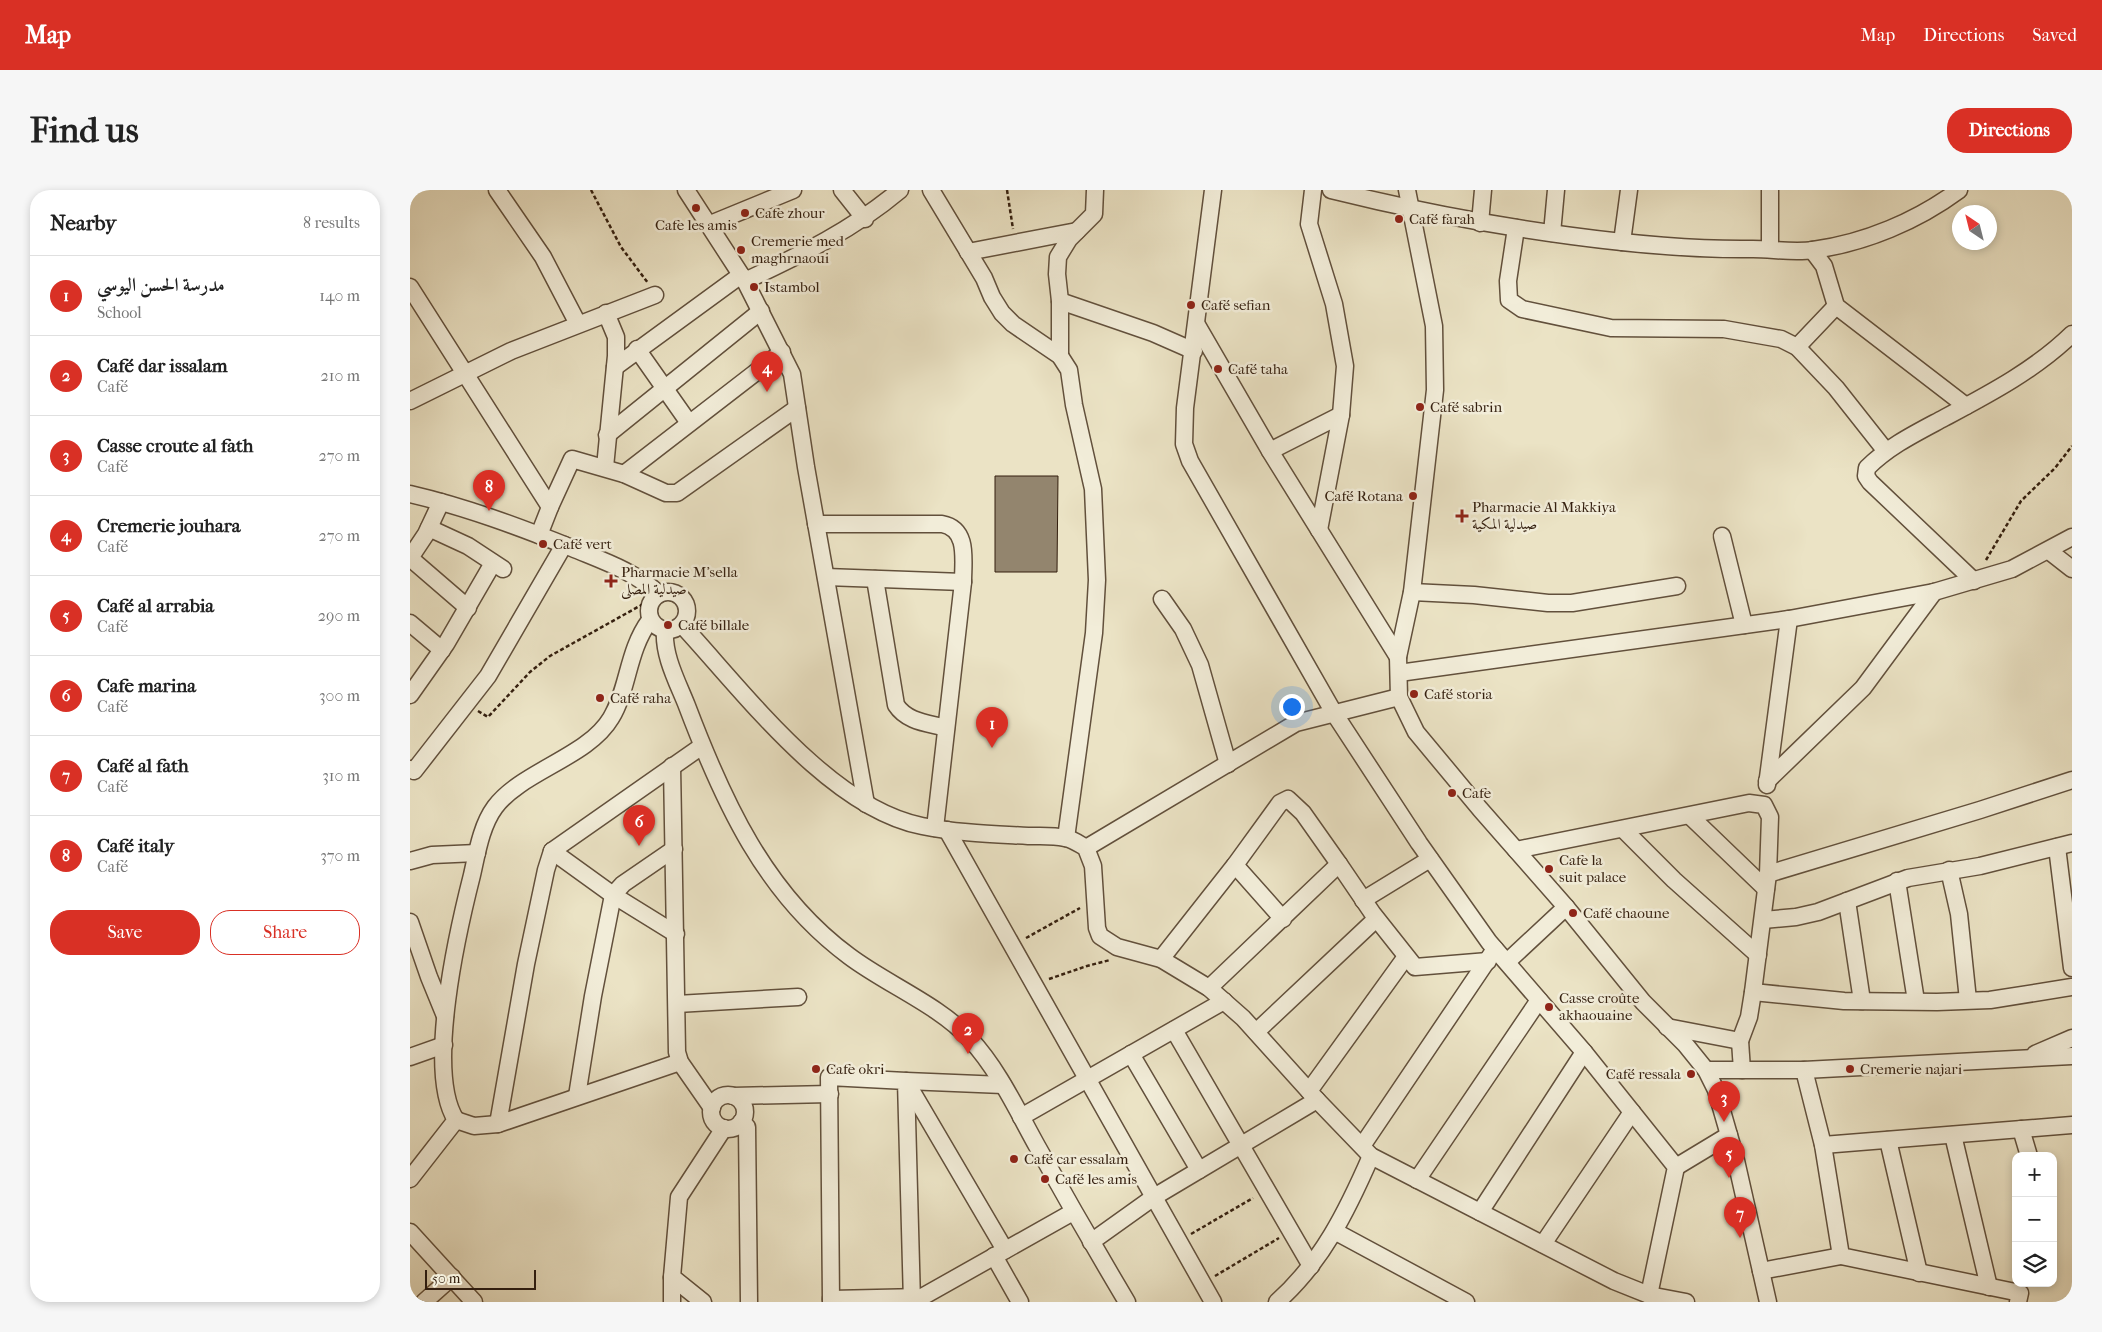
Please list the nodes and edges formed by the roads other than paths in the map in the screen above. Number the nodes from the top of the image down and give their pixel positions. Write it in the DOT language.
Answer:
graph roads {
  1 [pos="497,190"];
  2 [pos="686,190"];
  3 [pos="790,190"];
  4 [pos="842,190"];
  5 [pos="900,190"];
  6 [pos="931,190"];
  7 [pos="1095,190"];
  8 [pos="1214,190"];
  9 [pos="1313,190"];
  10 [pos="1331,190"];
  11 [pos="1406,190"];
  12 [pos="1483,190"];
  13 [pos="1556,190"];
  14 [pos="1629,190"];
  15 [pos="1770,190"];
  16 [pos="1959,190"];
  17 [pos="1409,210"];
  18 [pos="865,219"];
  19 [pos="1480,223"];
  20 [pos="708,225"];
  21 [pos="1516,228"];
  22 [pos="1077,231"];
  23 [pos="1552,233"];
  24 [pos="1622,242"];
  25 [pos="1770,249"];
  26 [pos="1812,250"];
  27 [pos="968,252"];
  28 [pos="743,278"];
  29 [pos="410,287"];
  30 [pos="655,295"];
  31 [pos="1060,301"];
  32 [pos="1836,306"];
  33 [pos="761,311"];
  34 [pos="606,313"];
  35 [pos="578,324"];
  36 [pos="1197,325"];
  37 [pos="2072,334"];
  38 [pos="1797,347"];
  39 [pos="637,350"];
  40 [pos="1194,351"];
  41 [pos="782,352"];
  42 [pos="1060,356"];
  43 [pos="614,366"];
  44 [pos="464,374"];
  45 [pos="664,388"];
  46 [pos="410,401"];
  47 [pos="1966,406"];
  48 [pos="797,408"];
  49 [pos="1342,415"];
  50 [pos="689,423"];
  51 [pos="607,435"];
  52 [pos="1885,450"];
  53 [pos="1270,451"];
  54 [pos="605,468"];
  55 [pos="624,474"];
  56 [pos="410,494"];
  57 [pos="441,502"];
  58 [pos="550,507"];
  59 [pos="816,524"];
  60 [pos="429,528"];
  61 [pos="1318,530"];
  62 [pos="539,535"];
  63 [pos="1722,536"];
  64 [pos="2072,537"];
  65 [pos="564,545"];
  66 [pos="2048,551"];
  67 [pos="410,558"];
  68 [pos="2072,569"];
  69 [pos="826,577"];
  70 [pos="875,579"];
  71 [pos="1974,581"];
  72 [pos="962,582"];
  73 [pos="1677,586"];
  74 [pos="1412,592"];
  75 [pos="1934,592"];
  76 [pos="657,596"];
  77 [pos="1162,599"];
  78 [pos="468,608"];
  79 [pos="1788,619"];
  80 [pos="650,620"];
  81 [pos="410,623"];
  82 [pos="682,625"];
  83 [pos="1744,625"];
  84 [pos="665,630"];
  85 [pos="442,650"];
  86 [pos="1398,656"];
  87 [pos="1399,673"];
  88 [pos="415,678"];
  89 [pos="410,695"];
  90 [pos="1399,697"];
  91 [pos="1334,712"];
  92 [pos="946,728"];
  93 [pos="702,746"];
  94 [pos="1228,764"];
  95 [pos="672,766"];
  96 [pos="410,769"];
  97 [pos="2072,780"];
  98 [pos="1767,781"];
  99 [pos="866,804"];
  100 [pos="1764,805"];
  101 [pos="1690,816"];
  102 [pos="941,829"];
  103 [pos="1623,829"];
  104 [pos="1066,838"];
  105 [pos="2065,845"];
  106 [pos="1086,848"];
  107 [pos="674,849"];
  108 [pos="1516,850"];
  109 [pos="552,851"];
  110 [pos="477,853"];
  111 [pos="1430,859"];
  112 [pos="410,861"];
  113 [pos="1339,864"];
  114 [pos="1235,865"];
  115 [pos="1949,870"];
  116 [pos="1897,881"];
  117 [pos="1767,882"];
  118 [pos="613,895"];
  119 [pos="1363,900"];
  120 [pos="1847,901"];
  121 [pos="1566,907"];
  122 [pos="1283,919"];
  123 [pos="1376,919"];
  124 [pos="1763,920"];
  125 [pos="410,922"];
  126 [pos="676,934"];
  127 [pos="1492,955"];
  128 [pos="1758,955"];
  129 [pos="1405,958"];
  130 [pos="1160,959"];
  131 [pos="1507,962"];
  132 [pos="2072,968"];
  133 [pos="2072,987"];
  134 [pos="1209,988"];
  135 [pos="1753,992"];
  136 [pos="798,997"];
  137 [pos="1539,1000"];
  138 [pos="1968,1000"];
  139 [pos="1224,1001"];
  140 [pos="1862,1001"];
  141 [pos="1916,1001"];
  142 [pos="677,1004"];
  143 [pos="445,1016"];
  144 [pos="1668,1027"];
  145 [pos="1174,1030"];
  146 [pos="1256,1032"];
  147 [pos="2072,1038"];
  148 [pos="1740,1041"];
  149 [pos="444,1045"];
  150 [pos="1584,1052"];
  151 [pos="1131,1054"];
  152 [pos="2072,1056"];
  153 [pos="410,1057"];
  154 [pos="2024,1059"];
  155 [pos="680,1062"];
  156 [pos="1706,1070"];
  157 [pos="1742,1070"];
  158 [pos="1804,1070"];
  159 [pos="1086,1080"];
  160 [pos="906,1081"];
  161 [pos="1003,1085"];
  162 [pos="830,1094"];
  163 [pos="577,1096"];
  164 [pos="730,1096"];
  165 [pos="1313,1096"];
  166 [pos="708,1102"];
  167 [pos="1632,1112"];
  168 [pos="1021,1117"];
  169 [pos="456,1120"];
  170 [pos="741,1122"];
  171 [pos="498,1124"];
  172 [pos="2072,1125"];
  173 [pos="724,1128"];
  174 [pos="2021,1130"];
  175 [pos="1729,1135"];
  176 [pos="1953,1135"];
  177 [pos="1888,1140"];
  178 [pos="1240,1145"];
  179 [pos="1823,1146"];
  180 [pos="1366,1151"];
  181 [pos="2028,1152"];
  182 [pos="1676,1167"];
  183 [pos="1199,1170"];
  184 [pos="410,1179"];
  185 [pos="1417,1180"];
  186 [pos="1154,1197"];
  187 [pos="1073,1212"];
  188 [pos="1480,1212"];
  189 [pos="1336,1232"];
  190 [pos="1091,1242"];
  191 [pos="413,1243"];
  192 [pos="1543,1244"];
  193 [pos="1000,1253"];
  194 [pos="1841,1256"];
  195 [pos="1311,1266"];
  196 [pos="1761,1271"];
  197 [pos="1919,1272"];
  198 [pos="672,1277"];
  199 [pos="452,1278"];
  200 [pos="1989,1287"];
  201 [pos="2020,1293"];
  202 [pos="1649,1295"];
  203 [pos="936,1296"];
  204 [pos="912,1300"];
  205 [pos="831,1301"];
  206 [pos="424,1302"];
  207 [pos="474,1302"];
  208 [pos="672,1302"];
  209 [pos="703,1302"];
  210 [pos="749,1302"];
  211 [pos="1020,1302"];
  212 [pos="1127,1302"];
  213 [pos="1213,1302"];
  214 [pos="1277,1302"];
  215 [pos="1466,1302"];
  216 [pos="1686,1302"];
  217 [pos="1768,1302"];
  1 -- 35 [label="street"];
  2 -- 20 [label="street"];
  3 -- 20 [label="street"];
  4 -- 18 [label="street"];
  5 -- 18 [label="street"];
  6 -- 27 [label="street"];
  7 -- 22 [label="street"];
  8 -- 36 [label="street"];
  9 -- 49 [label="street"];
  10 -- 17 [label="street"];
  11 -- 17 [label="street"];
  12 -- 19 [label="street"];
  13 -- 23 [label="street"];
  14 -- 24 [label="street"];
  15 -- 25 [label="street"];
  16 -- 26 [label="street"];
  17 -- 19 [label="street"];
  17 -- 74 [label="street"];
  18 -- 28 [label="street"];
  19 -- 21 [label="street"];
  20 -- 28 [label="street"];
  21 -- 23 [label="street"];
  21 -- 38 [label="street"];
  22 -- 27 [label="street"];
  22 -- 31 [label="street"];
  23 -- 24 [label="street"];
  24 -- 25 [label="street"];
  25 -- 26 [label="street"];
  26 -- 32 [label="street"];
  27 -- 42 [label="street"];
  28 -- 33 [label="street"];
  28 -- 39 [label="street"];
  29 -- 44 [label="street"];
  30 -- 34 [label="street"];
  31 -- 40 [label="street"];
  31 -- 42 [label="street"];
  32 -- 38 [label="street"];
  32 -- 47 [label="street"];
  33 -- 41 [label="street"];
  33 -- 45 [label="street"];
  34 -- 35 [label="street"];
  34 -- 43 [label="street"];
  35 -- 44 [label="street"];
  36 -- 40 [label="street"];
  36 -- 53 [label="street"];
  37 -- 47 [label="street"];
  38 -- 52 [label="street"];
  39 -- 43 [label="street"];
  39 -- 45 [label="street"];
  40 -- 91 [label="street"];
  41 -- 48 [label="street"];
  41 -- 50 [label="street"];
  42 -- 104 [label="street"];
  43 -- 51 [label="street"];
  44 -- 46 [label="street"];
  44 -- 58 [label="street"];
  45 -- 50 [label="street"];
  45 -- 51 [label="street"];
  47 -- 52 [label="street"];
  48 -- 55 [label="street"];
  48 -- 59 [label="street"];
  49 -- 53 [label="street"];
  49 -- 61 [label="street"];
  50 -- 55 [label="street"];
  51 -- 54 [label="street"];
  52 -- 71 [label="street"];
  53 -- 61 [label="street"];
  54 -- 55 [label="street"];
  54 -- 58 [label="street"];
  56 -- 57 [label="street"];
  57 -- 60 [label="street"];
  57 -- 62 [label="street"];
  58 -- 62 [label="street"];
  59 -- 69 [label="street"];
  59 -- 72 [label="street"];
  60 -- 67 [label="street"];
  60 -- 78 [label="street"];
  61 -- 86 [label="street"];
  62 -- 65 [label="street"];
  63 -- 83 [label="street"];
  64 -- 66 [label="street"];
  65 -- 76 [label="street"];
  65 -- 96 [label="street"];
  66 -- 68 [label="street"];
  66 -- 71 [label="street"];
  67 -- 78 [label="street"];
  69 -- 70 [label="street"];
  69 -- 99 [label="street"];
  70 -- 72 [label="street"];
  70 -- 92 [label="street"];
  71 -- 75 [label="street"];
  72 -- 92 [label="street"];
  73 -- 74 [label="street"];
  74 -- 86 [label="street"];
  75 -- 79 [label="street"];
  75 -- 98 [label="street"];
  76 -- 80 [label="street"];
  76 -- 82 [label="street"];
  77 -- 94 [label="street"];
  78 -- 85 [label="street"];
  79 -- 83 [label="street"];
  79 -- 98 [label="street"];
  80 -- 84 [label="street"];
  80 -- 110 [label="street"];
  81 -- 85 [label="street"];
  82 -- 84 [label="street"];
  82 -- 99 [label="street"];
  83 -- 87 [label="street"];
  84 -- 93 [label="street"];
  85 -- 88 [label="street"];
  86 -- 87 [label="street"];
  87 -- 90 [label="street"];
  88 -- 89 [label="street"];
  90 -- 91 [label="street"];
  90 -- 108 [label="street"];
  91 -- 94 [label="street"];
  91 -- 111 [label="street"];
  92 -- 102 [label="street"];
  93 -- 95 [label="street"];
  93 -- 161 [label="street"];
  94 -- 106 [label="street"];
  95 -- 107 [label="street"];
  95 -- 109 [label="street"];
  97 -- 117 [label="street"];
  98 -- 100 [label="street"];
  99 -- 102 [label="street"];
  100 -- 101 [label="street"];
  100 -- 117 [label="street"];
  101 -- 103 [label="street"];
  101 -- 117 [label="street"];
  102 -- 104 [label="street"];
  102 -- 159 [label="street"];
  103 -- 108 [label="street"];
  103 -- 128 [label="street"];
  104 -- 106 [label="street"];
  105 -- 115 [label="street"];
  105 -- 132 [label="street"];
  106 -- 130 [label="street"];
  107 -- 118 [label="street"];
  107 -- 126 [label="street"];
  108 -- 121 [label="street"];
  109 -- 118 [label="street"];
  109 -- 171 [label="street"];
  110 -- 112 [label="street"];
  110 -- 143 [label="street"];
  111 -- 119 [label="street"];
  111 -- 127 [label="street"];
  113 -- 114 [label="street"];
  113 -- 119 [label="street"];
  113 -- 122 [label="street"];
  114 -- 122 [label="street"];
  114 -- 130 [label="street"];
  115 -- 116 [label="street"];
  115 -- 138 [label="street"];
  116 -- 120 [label="street"];
  116 -- 141 [label="street"];
  117 -- 124 [label="street"];
  118 -- 126 [label="street"];
  118 -- 163 [label="street"];
  119 -- 123 [label="street"];
  120 -- 124 [label="street"];
  120 -- 140 [label="street"];
  121 -- 131 [label="street"];
  121 -- 144 [label="street"];
  122 -- 134 [label="street"];
  123 -- 129 [label="street"];
  123 -- 146 [label="street"];
  124 -- 128 [label="street"];
  125 -- 143 [label="street"];
  126 -- 142 [label="street"];
  127 -- 129 [label="street"];
  127 -- 131 [label="street"];
  127 -- 180 [label="street"];
  128 -- 135 [label="street"];
  129 -- 165 [label="street"];
  130 -- 134 [label="street"];
  131 -- 137 [label="street"];
  133 -- 138 [label="street"];
  134 -- 139 [label="street"];
  135 -- 140 [label="street"];
  135 -- 148 [label="street"];
  136 -- 142 [label="street"];
  137 -- 150 [label="street"];
  137 -- 185 [label="street"];
  138 -- 141 [label="street"];
  139 -- 145 [label="street"];
  139 -- 146 [label="street"];
  140 -- 141 [label="street"];
  142 -- 155 [label="street"];
  143 -- 149 [label="street"];
  144 -- 148 [label="street"];
  144 -- 156 [label="street"];
  145 -- 151 [label="street"];
  145 -- 178 [label="street"];
  146 -- 165 [label="street"];
  147 -- 154 [label="street"];
  148 -- 157 [label="street"];
  149 -- 153 [label="street"];
  149 -- 169 [label="street"];
  150 -- 167 [label="street"];
  150 -- 188 [label="street"];
  151 -- 159 [label="street"];
  151 -- 183 [label="street"];
  152 -- 154 [label="street"];
  154 -- 158 [label="street"];
  155 -- 163 [label="street"];
  155 -- 166 [label="street"];
  156 -- 157 [label="street"];
  156 -- 175 [label="street"];
  157 -- 158 [label="street"];
  158 -- 179 [label="street"];
  159 -- 168 [label="street"];
  159 -- 186 [label="street"];
  160 -- 161 [label="street"];
  160 -- 162 [label="street"];
  160 -- 193 [label="street"];
  160 -- 204 [label="street"];
  161 -- 168 [label="street"];
  162 -- 164 [label="street"];
  162 -- 205 [label="street"];
  163 -- 171 [label="street"];
  164 -- 166 [label="street"];
  164 -- 170 [label="street"];
  165 -- 178 [label="street"];
  165 -- 180 [label="street"];
  166 -- 173 [label="street"];
  167 -- 182 [label="street"];
  167 -- 192 [label="street"];
  168 -- 187 [label="street"];
  169 -- 171 [label="street"];
  169 -- 184 [label="street"];
  170 -- 173 [label="street"];
  170 -- 210 [label="street"];
  172 -- 174 [label="street"];
  173 -- 198 [label="street"];
  174 -- 176 [label="street"];
  174 -- 181 [label="street"];
  175 -- 182 [label="street"];
  175 -- 196 [label="street"];
  176 -- 177 [label="street"];
  176 -- 200 [label="street"];
  177 -- 179 [label="street"];
  177 -- 197 [label="street"];
  178 -- 183 [label="street"];
  178 -- 195 [label="street"];
  179 -- 194 [label="street"];
  180 -- 185 [label="street"];
  180 -- 189 [label="street"];
  182 -- 202 [label="street"];
  183 -- 186 [label="street"];
  185 -- 188 [label="street"];
  186 -- 190 [label="street"];
  186 -- 213 [label="street"];
  187 -- 190 [label="street"];
  187 -- 193 [label="street"];
  188 -- 192 [label="street"];
  189 -- 195 [label="street"];
  189 -- 215 [label="street"];
  190 -- 212 [label="street"];
  191 -- 199 [label="street"];
  192 -- 202 [label="street"];
  193 -- 203 [label="street"];
  193 -- 211 [label="street"];
  194 -- 196 [label="street"];
  194 -- 197 [label="street"];
  195 -- 214 [label="street"];
  196 -- 217 [label="street"];
  197 -- 200 [label="street"];
  198 -- 208 [label="street"];
  198 -- 209 [label="street"];
  199 -- 206 [label="street"];
  199 -- 207 [label="street"];
  200 -- 201 [label="street"];
  202 -- 216 [label="street"];
  203 -- 204 [label="street"];
  204 -- 205 [label="street"];
}
